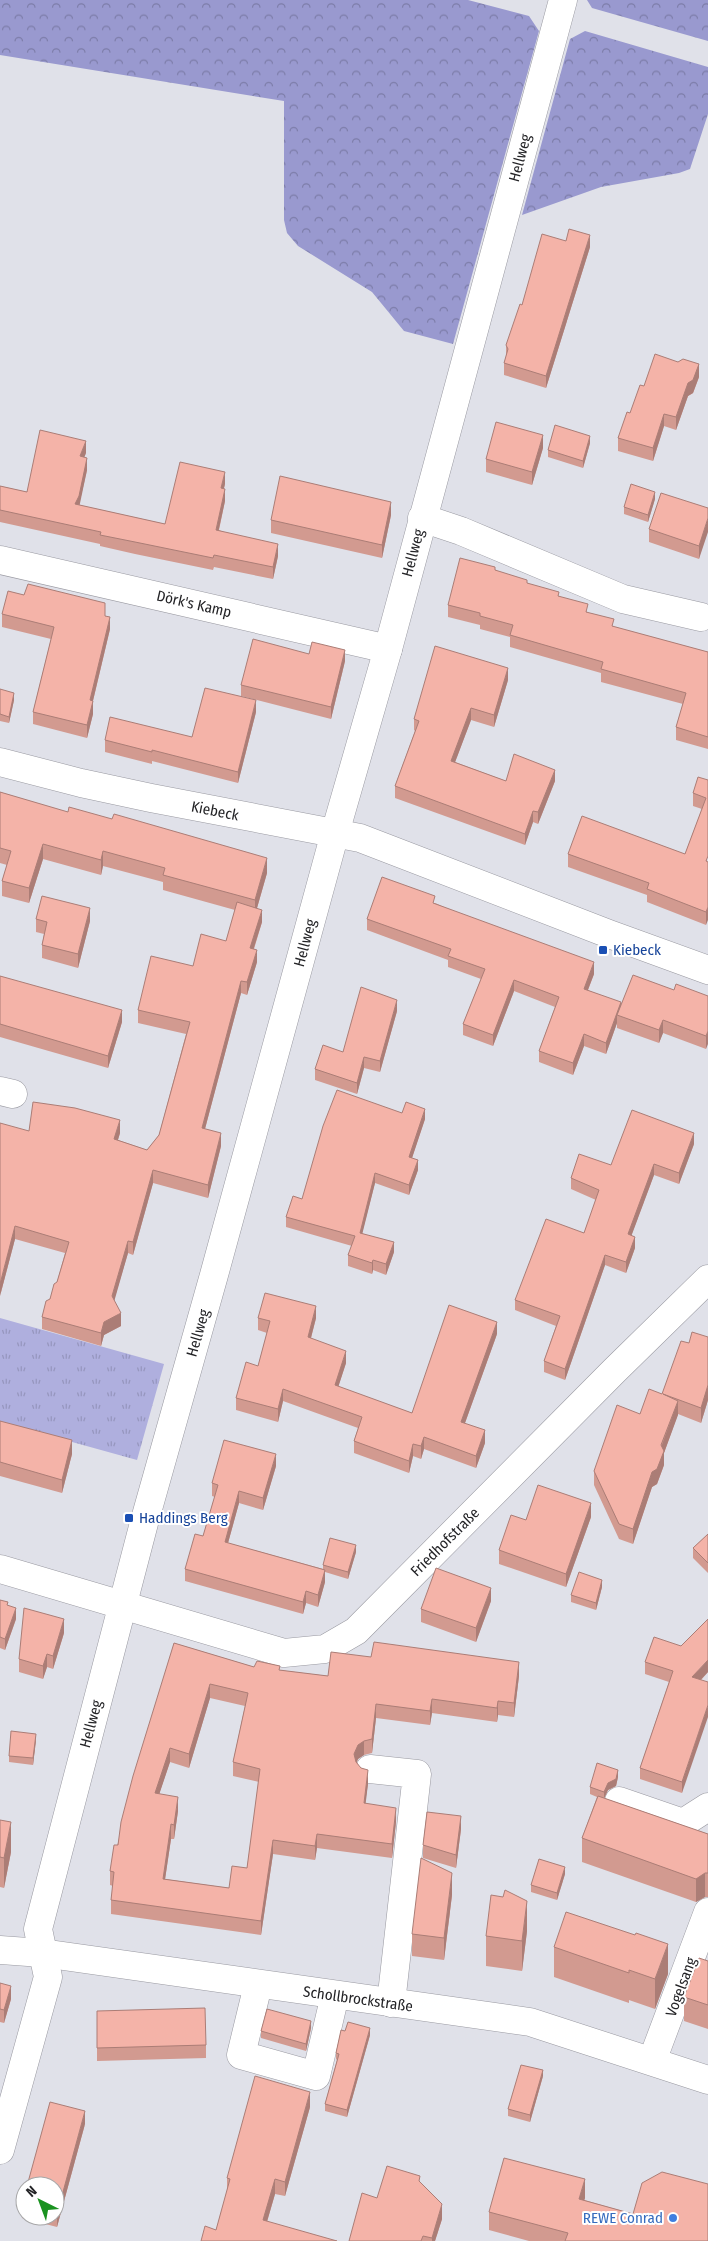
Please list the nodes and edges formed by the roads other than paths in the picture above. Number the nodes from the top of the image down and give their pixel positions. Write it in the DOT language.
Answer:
graph roads {
  1 [pos="563,0"];
  2 [pos="422,518"];
  3 [pos="0,560"];
  4 [pos="701,617"];
  5 [pos="388,649"];
  6 [pos="0,762"];
  7 [pos="335,833"];
  8 [pos="706,962"];
  9 [pos="708,1279"];
  10 [pos="0,1569"];
  11 [pos="122,1606"];
  12 [pos="370,1769"];
  13 [pos="620,1801"];
  14 [pos="708,1807"];
  15 [pos="708,1912"];
  16 [pos="0,1950"];
  17 [pos="42,1953"];
  18 [pos="258,1985"];
  19 [pos="335,1996"];
  20 [pos="391,2003"];
  21 [pos="652,2061"];
  22 [pos="708,2080"];
  23 [pos="0,2150"];
  1 -- 2 [label="street, Hellweg"];
  2 -- 4 [label="street, Hellweg"];
  2 -- 5 [label="street, Hellweg"];
  3 -- 5 [label="street, Dörk's Kamp"];
  5 -- 7 [label="street, Hellweg"];
  6 -- 7 [label="street, Kiebeck"];
  7 -- 8 [label="street, Kiebeck"];
  7 -- 11 [label="street, Hellweg"];
  9 -- 11 [label="street, Friedhofstraße"];
  10 -- 11 [label="street"];
  11 -- 17 [label="street, Hellweg"];
  12 -- 20 [label="street"];
  13 -- 14 [label="street"];
  15 -- 21 [label="street, Vogelsang"];
  16 -- 17 [label="street, Schollbrockstraße"];
  17 -- 18 [label="street, Schollbrockstraße"];
  17 -- 23 [label="street, Hellweg"];
  18 -- 19 [label="street, Schollbrockstraße"];
  18 -- 19 [label="street"];
  19 -- 20 [label="street, Schollbrockstraße"];
  20 -- 21 [label="street, Schollbrockstraße"];
  21 -- 22 [label="street, Schollbrockstraße"];
}
